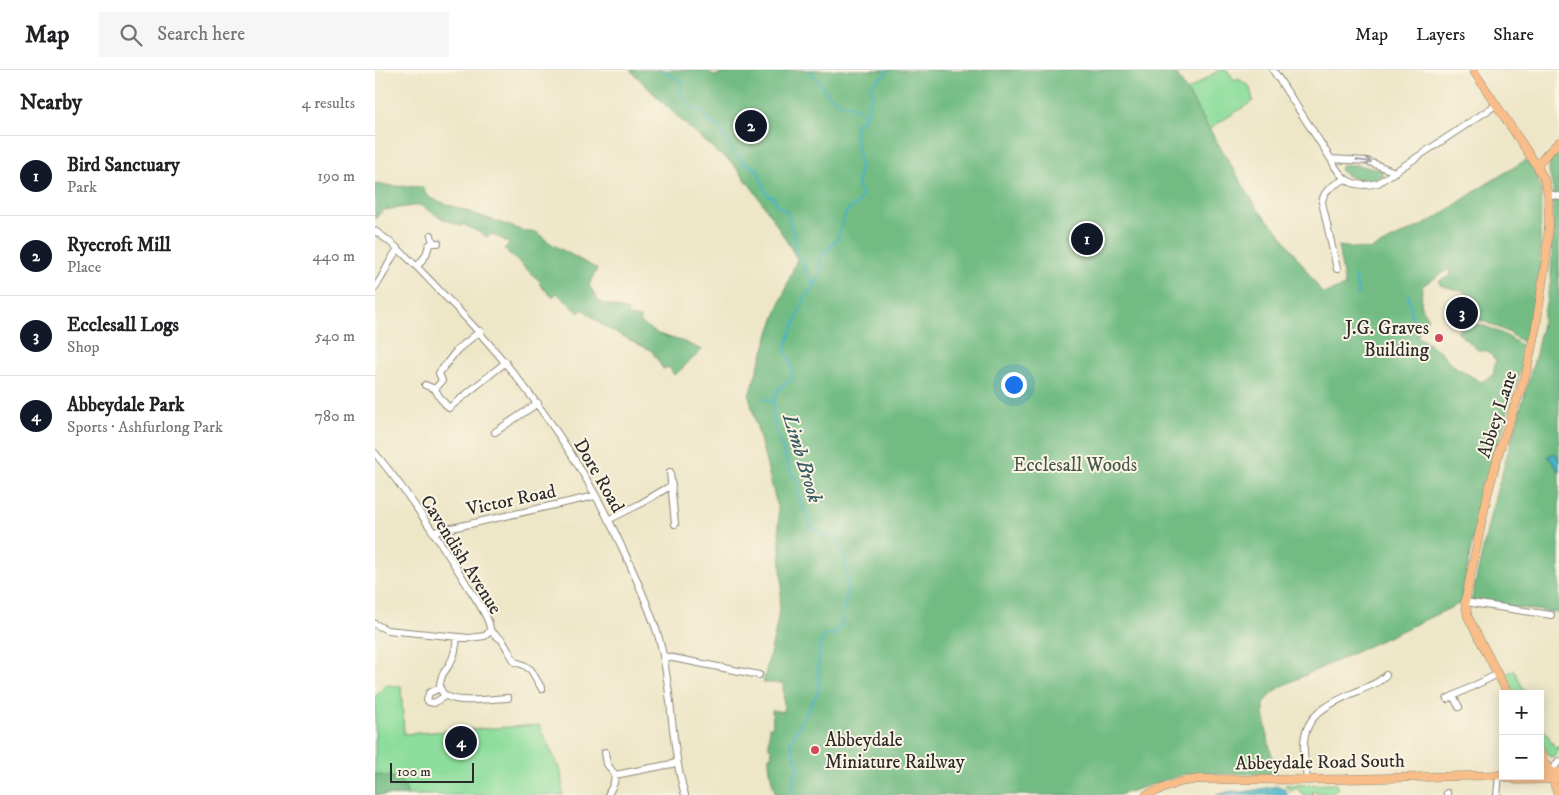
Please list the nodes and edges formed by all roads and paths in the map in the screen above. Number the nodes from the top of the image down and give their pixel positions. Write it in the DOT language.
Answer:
graph roads {
  1 [pos="1273,70"];
  2 [pos="1473,70"];
  3 [pos="1496,105"];
  4 [pos="1559,142"];
  5 [pos="1331,159"];
  6 [pos="1537,166"];
  7 [pos="1395,172"];
  8 [pos="1345,179"];
  9 [pos="1548,194"];
  10 [pos="1559,196"];
  11 [pos="375,231"];
  12 [pos="431,235"];
  13 [pos="398,249"];
  14 [pos="417,267"];
  15 [pos="1337,269"];
  16 [pos="375,287"];
  17 [pos="480,331"];
  18 [pos="506,362"];
  19 [pos="425,385"];
  20 [pos="435,389"];
  21 [pos="538,403"];
  22 [pos="495,432"];
  23 [pos="375,453"];
  24 [pos="671,472"];
  25 [pos="672,485"];
  26 [pos="595,496"];
  27 [pos="608,520"];
  28 [pos="675,524"];
  29 [pos="434,532"];
  30 [pos="1465,602"];
  31 [pos="1551,615"];
  32 [pos="375,624"];
  33 [pos="491,632"];
  34 [pos="457,637"];
  35 [pos="663,656"];
  36 [pos="1498,674"];
  37 [pos="759,675"];
  38 [pos="1386,675"];
  39 [pos="440,688"];
  40 [pos="542,689"];
  41 [pos="1506,690"];
  42 [pos="445,696"];
  43 [pos="508,698"];
  44 [pos="1459,707"];
  45 [pos="605,752"];
  46 [pos="1544,761"];
  47 [pos="1559,761"];
  48 [pos="677,763"];
  49 [pos="1559,772"];
  50 [pos="1499,775"];
  51 [pos="615,776"];
  52 [pos="1554,777"];
  53 [pos="1307,780"];
  54 [pos="1500,780"];
  55 [pos="1558,794"];
  56 [pos="608,795"];
  57 [pos="685,795"];
  58 [pos="1146,795"];
  59 [pos="1497,795"];
  1 -- 5 [label="street"];
  2 -- 3 [label="main road, Abbey Lane"];
  3 -- 6 [label="main road, Abbey Lane"];
  3 -- 7 [label="street"];
  4 -- 6 [label="main road"];
  5 -- 7 [label="street, one-way"];
  5 -- 8 [label="street"];
  6 -- 9 [label="main road, Abbey Lane"];
  7 -- 8 [label="street"];
  8 -- 15 [label="street"];
  9 -- 10 [label="street"];
  9 -- 30 [label="main road, Abbey Lane"];
  11 -- 13 [label="street, Dore Road"];
  12 -- 14 [label="street"];
  13 -- 14 [label="street, Dore Road"];
  13 -- 16 [label="street"];
  14 -- 17 [label="street, Dore Road"];
  17 -- 18 [label="street, Dore Road"];
  17 -- 20 [label="street"];
  18 -- 20 [label="street"];
  18 -- 21 [label="street, Dore Road"];
  19 -- 20 [label="street"];
  21 -- 22 [label="street"];
  21 -- 26 [label="street, Dore Road"];
  23 -- 29 [label="street, Cavendish Avenue"];
  24 -- 25 [label="street"];
  25 -- 27 [label="street"];
  25 -- 28 [label="street"];
  26 -- 27 [label="street, Dore Road"];
  26 -- 29 [label="street, Victor Road"];
  27 -- 35 [label="street, Dore Road"];
  29 -- 33 [label="street, Cavendish Avenue"];
  30 -- 31 [label="street"];
  30 -- 36 [label="main road, Abbey Lane"];
  32 -- 34 [label="street"];
  33 -- 34 [label="street"];
  33 -- 40 [label="street, Cavendish Avenue"];
  34 -- 39 [label="street"];
  35 -- 37 [label="street"];
  35 -- 48 [label="street, Dore Road"];
  36 -- 41 [label="main road, Abbey Lane"];
  36 -- 44 [label="street"];
  38 -- 53 [label="street"];
  39 -- 42 [label="street"];
  39 -- 42 [label="street"];
  42 -- 43 [label="street"];
  45 -- 51 [label="street"];
  46 -- 52 [label="main road"];
  47 -- 52 [label="street"];
  48 -- 51 [label="street"];
  48 -- 57 [label="street, Dore Road"];
  49 -- 52 [label="main road, Abbeydale Road South"];
  50 -- 53 [label="main road, Abbeydale Road South"];
  51 -- 56 [label="street"];
  52 -- 55 [label="main road"];
  53 -- 58 [label="main road, Abbeydale Road South"];
  54 -- 59 [label="street"];
}
